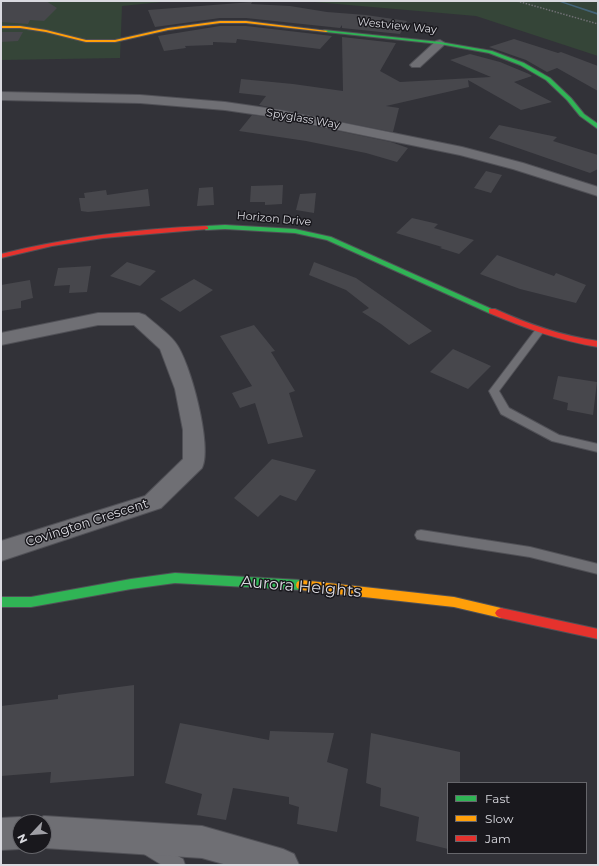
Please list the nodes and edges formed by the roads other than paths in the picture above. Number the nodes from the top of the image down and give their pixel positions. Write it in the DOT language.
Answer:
graph roads {
  1 [pos="1,27"];
  2 [pos="440,43"];
  3 [pos="416,65"];
  4 [pos="1,96"];
  5 [pos="598,127"];
  6 [pos="598,192"];
  7 [pos="1,256"];
  8 [pos="539,331"];
  9 [pos="1,339"];
  10 [pos="598,344"];
  11 [pos="598,448"];
  12 [pos="421,534"];
  13 [pos="1,551"];
  14 [pos="598,569"];
  15 [pos="1,602"];
  16 [pos="598,634"];
  17 [pos="52,832"];
  18 [pos="12,833"];
  19 [pos="1,834"];
  20 [pos="135,837"];
  21 [pos="177,865"];
  22 [pos="283,865"];
  1 -- 2 [label="street, Westview Way"];
  2 -- 3 [label="street"];
  2 -- 5 [label="street, Westview Way"];
  4 -- 6 [label="street, Spyglass Way"];
  7 -- 8 [label="street, Horizon Drive"];
  8 -- 10 [label="street, Horizon Drive"];
  8 -- 11 [label="lane"];
  9 -- 13 [label="street, Covington Crescent"];
  12 -- 14 [label="lane"];
  15 -- 16 [label="street, Aurora Heights"];
  17 -- 20 [label="street"];
  18 -- 19 [label="street"];
  20 -- 21 [label="lane"];
  20 -- 22 [label="street"];
}
